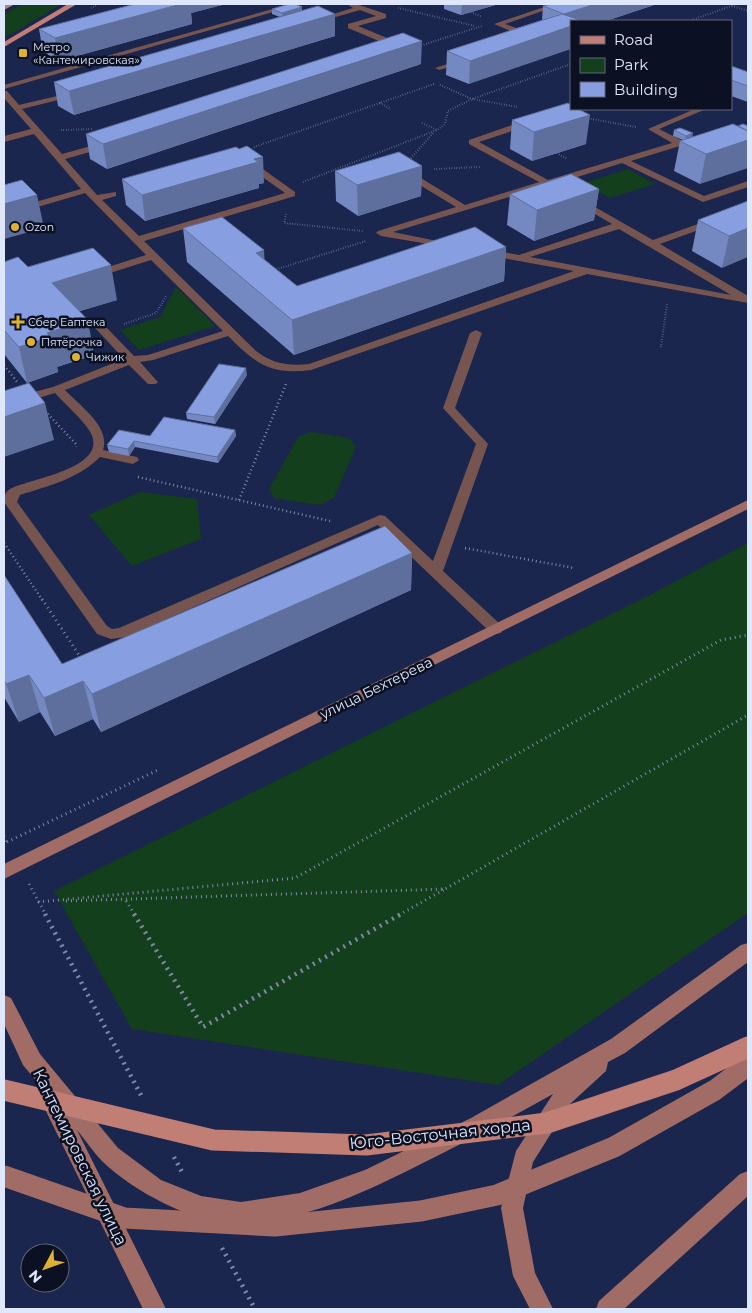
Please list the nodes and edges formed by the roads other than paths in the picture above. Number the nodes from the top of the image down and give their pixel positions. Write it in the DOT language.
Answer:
graph roads {
  1 [pos="11,4"];
  2 [pos="73,4"];
  3 [pos="297,4"];
  4 [pos="350,4"];
  5 [pos="559,4"];
  6 [pos="4,8"];
  7 [pos="360,8"];
  8 [pos="304,25"];
  9 [pos="516,43"];
  10 [pos="4,45"];
  11 [pos="389,51"];
  12 [pos="475,56"];
  13 [pos="438,68"];
  14 [pos="4,87"];
  15 [pos="86,90"];
  16 [pos="4,93"];
  17 [pos="16,108"];
  18 [pos="700,110"];
  19 [pos="539,120"];
  20 [pos="35,131"];
  21 [pos="4,139"];
  22 [pos="117,142"];
  23 [pos="59,158"];
  24 [pos="241,158"];
  25 [pos="623,160"];
  26 [pos="404,172"];
  27 [pos="547,182"];
  28 [pos="748,184"];
  29 [pos="87,190"];
  30 [pos="113,194"];
  31 [pos="95,199"];
  32 [pos="462,207"];
  33 [pos="4,214"];
  34 [pos="620,225"];
  35 [pos="701,226"];
  36 [pos="138,240"];
  37 [pos="652,244"];
  38 [pos="478,251"];
  39 [pos="454,252"];
  40 [pos="154,256"];
  41 [pos="524,259"];
  42 [pos="586,271"];
  43 [pos="80,279"];
  44 [pos="748,300"];
  45 [pos="102,329"];
  46 [pos="230,332"];
  47 [pos="476,333"];
  48 [pos="131,360"];
  49 [pos="152,382"];
  50 [pos="57,389"];
  51 [pos="4,404"];
  52 [pos="98,453"];
  53 [pos="133,460"];
  54 [pos="748,504"];
  55 [pos="436,570"];
  56 [pos="496,629"];
  57 [pos="4,872"];
  58 [pos="748,952"];
  59 [pos="4,1004"];
  60 [pos="618,1046"];
  61 [pos="748,1047"];
  62 [pos="30,1058"];
  63 [pos="748,1065"];
  64 [pos="4,1090"];
  65 [pos="4,1176"];
  66 [pos="748,1182"];
  67 [pos="155,1309"];
  68 [pos="542,1309"];
  69 [pos="607,1309"];
  1 -- 6 [label="main road"];
  2 -- 10 [label="main road"];
  3 -- 14 [label="lane"];
  4 -- 7 [label="lane"];
  5 -- 9 [label="lane"];
  7 -- 8 [label="lane"];
  7 -- 11 [label="lane"];
  12 -- 13 [label="lane"];
  15 -- 17 [label="lane"];
  16 -- 17 [label="lane"];
  17 -- 20 [label="lane"];
  18 -- 25 [label="lane"];
  19 -- 27 [label="lane"];
  20 -- 21 [label="lane"];
  20 -- 23 [label="lane"];
  22 -- 23 [label="lane"];
  23 -- 29 [label="lane"];
  24 -- 36 [label="lane"];
  25 -- 27 [label="lane"];
  25 -- 28 [label="lane"];
  26 -- 32 [label="lane"];
  27 -- 32 [label="lane"];
  27 -- 34 [label="lane"];
  29 -- 31 [label="lane"];
  29 -- 33 [label="lane"];
  30 -- 31 [label="lane"];
  31 -- 36 [label="lane"];
  32 -- 39 [label="lane"];
  34 -- 37 [label="lane"];
  34 -- 41 [label="lane"];
  35 -- 37 [label="lane"];
  36 -- 40 [label="lane"];
  37 -- 44 [label="lane"];
  38 -- 41 [label="lane"];
  40 -- 43 [label="lane"];
  40 -- 46 [label="lane"];
  41 -- 42 [label="lane"];
  42 -- 44 [label="lane"];
  42 -- 46 [label="lane"];
  45 -- 48 [label="lane"];
  46 -- 48 [label="lane"];
  47 -- 55 [label="lane"];
  48 -- 49 [label="lane"];
  48 -- 50 [label="lane"];
  50 -- 51 [label="lane"];
  50 -- 52 [label="lane"];
  52 -- 53 [label="lane"];
  52 -- 55 [label="lane"];
  54 -- 56 [label="street, улица Бехтерева"];
  55 -- 56 [label="lane"];
  56 -- 57 [label="street, улица Бехтерева"];
  58 -- 60 [label="street"];
  59 -- 62 [label="street, Кантемировская улица"];
  60 -- 62 [label="street"];
  60 -- 68 [label="street"];
  61 -- 64 [label="main road, Юго-Восточная хорда, bridge"];
  62 -- 67 [label="street, Кантемировская улица"];
  63 -- 65 [label="street, bridge"];
  66 -- 69 [label="street"];
}
